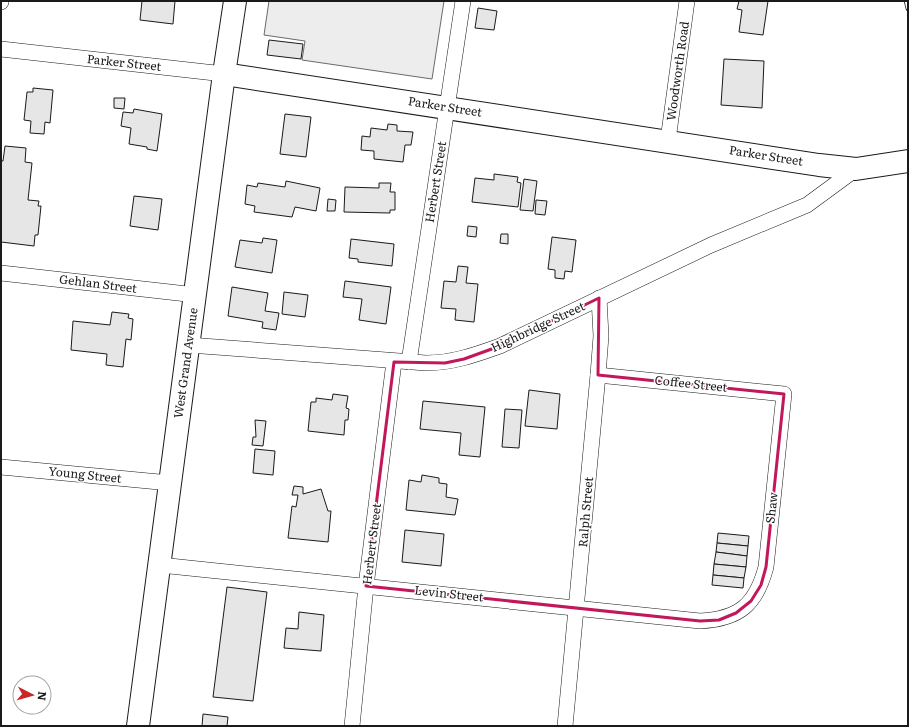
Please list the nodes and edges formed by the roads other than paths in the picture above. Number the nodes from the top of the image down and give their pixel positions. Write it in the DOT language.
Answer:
graph roads {
  1 [pos="235,1"];
  2 [pos="463,1"];
  3 [pos="687,1"];
  4 [pos="1,49"];
  5 [pos="224,74"];
  6 [pos="448,108"];
  7 [pos="668,140"];
  8 [pos="898,163"];
  9 [pos="856,169"];
  10 [pos="1,273"];
  11 [pos="196,295"];
  12 [pos="598,298"];
  13 [pos="189,345"];
  14 [pos="394,362"];
  15 [pos="409,362"];
  16 [pos="598,375"];
  17 [pos="784,394"];
  18 [pos="1,466"];
  19 [pos="170,483"];
  20 [pos="160,565"];
  21 [pos="366,586"];
  22 [pos="578,608"];
  23 [pos="736,613"];
  24 [pos="138,726"];
  25 [pos="352,726"];
  26 [pos="565,726"];
  1 -- 5 [label="main road, West Grand Avenue"];
  2 -- 6 [label="street, Herbert Street"];
  3 -- 7 [label="street, Woodworth Road"];
  4 -- 5 [label="street, Parker Street"];
  5 -- 6 [label="main road, Parker Street"];
  5 -- 11 [label="main road, West Grand Avenue"];
  6 -- 7 [label="main road, Parker Street"];
  6 -- 15 [label="street, Herbert Street"];
  7 -- 9 [label="main road, Parker Street"];
  8 -- 9 [label="main road, Parker Street"];
  9 -- 12 [label="street, Highbridge Street"];
  10 -- 11 [label="street, Gehlan Street"];
  11 -- 13 [label="main road, West Grand Avenue"];
  12 -- 15 [label="street, Highbridge Street"];
  12 -- 16 [label="street, Ralph Street"];
  13 -- 14 [label="street, Highbridge Street"];
  13 -- 19 [label="main road, West Grand Avenue"];
  14 -- 15 [label="street, Highbridge Street"];
  14 -- 21 [label="street, Herbert Street"];
  16 -- 17 [label="street, Coffee Street"];
  16 -- 22 [label="street, Ralph Street"];
  17 -- 23 [label="street, Shaw"];
  18 -- 19 [label="street, Young Street"];
  19 -- 20 [label="main road, West Grand Avenue"];
  20 -- 21 [label="street, Levin Street"];
  20 -- 24 [label="main road, West Grand Avenue"];
  21 -- 22 [label="street, Levin Street"];
  21 -- 25 [label="street, Herbert Street"];
  22 -- 23 [label="street, Levin Street"];
  22 -- 26 [label="street, Ralph Street"];
}
